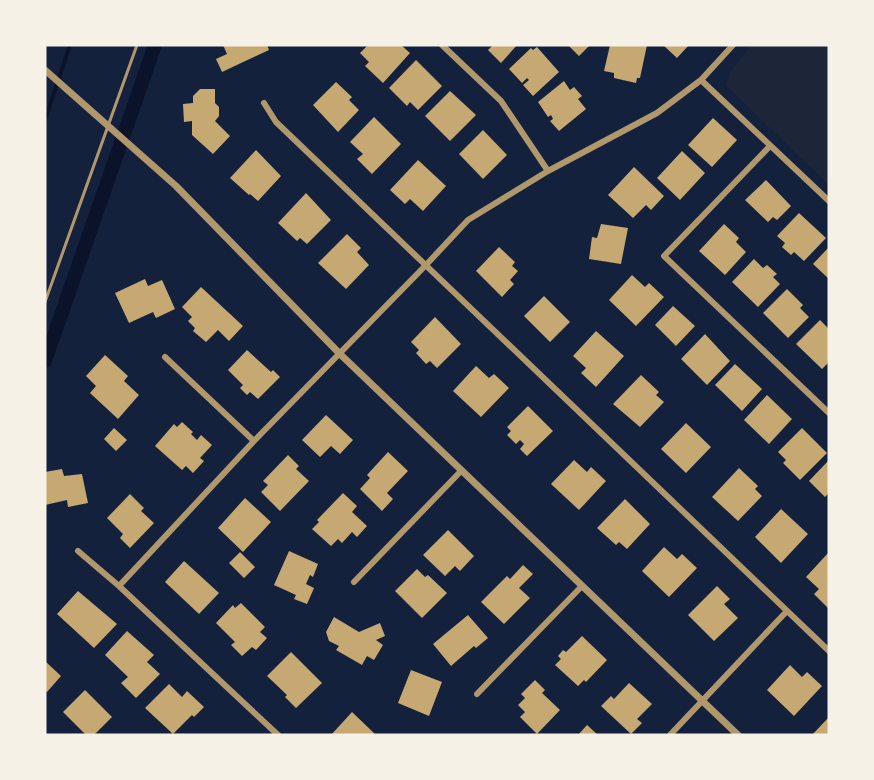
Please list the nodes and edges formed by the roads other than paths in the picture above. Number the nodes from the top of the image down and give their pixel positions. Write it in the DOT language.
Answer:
graph roads {
  1 [pos="136,45"];
  2 [pos="442,45"];
  3 [pos="733,45"];
  4 [pos="45,70"];
  5 [pos="701,80"];
  6 [pos="264,103"];
  7 [pos="110,128"];
  8 [pos="770,146"];
  9 [pos="548,171"];
  10 [pos="829,201"];
  11 [pos="426,265"];
  12 [pos="45,302"];
  13 [pos="340,354"];
  14 [pos="165,357"];
  15 [pos="829,413"];
  16 [pos="254,441"];
  17 [pos="461,471"];
  18 [pos="78,551"];
  19 [pos="354,582"];
  20 [pos="119,586"];
  21 [pos="582,586"];
  22 [pos="787,611"];
  23 [pos="829,651"];
  24 [pos="477,694"];
  25 [pos="702,700"];
  26 [pos="278,735"];
  27 [pos="670,735"];
  28 [pos="738,735"];
  1 -- 7 [label="lane"];
  2 -- 9 [label="street"];
  3 -- 5 [label="street"];
  4 -- 7 [label="street"];
  5 -- 8 [label="street"];
  5 -- 9 [label="street"];
  6 -- 11 [label="street"];
  7 -- 12 [label="lane"];
  7 -- 13 [label="street"];
  8 -- 10 [label="street"];
  8 -- 15 [label="street"];
  9 -- 11 [label="street"];
  11 -- 13 [label="street"];
  11 -- 22 [label="street"];
  13 -- 16 [label="street"];
  13 -- 17 [label="street"];
  14 -- 16 [label="street"];
  16 -- 20 [label="street"];
  17 -- 19 [label="street"];
  17 -- 21 [label="street"];
  18 -- 20 [label="street"];
  20 -- 26 [label="street"];
  21 -- 24 [label="street"];
  21 -- 25 [label="street"];
  22 -- 23 [label="street"];
  22 -- 25 [label="street"];
  25 -- 27 [label="street"];
  25 -- 28 [label="street"];
}
